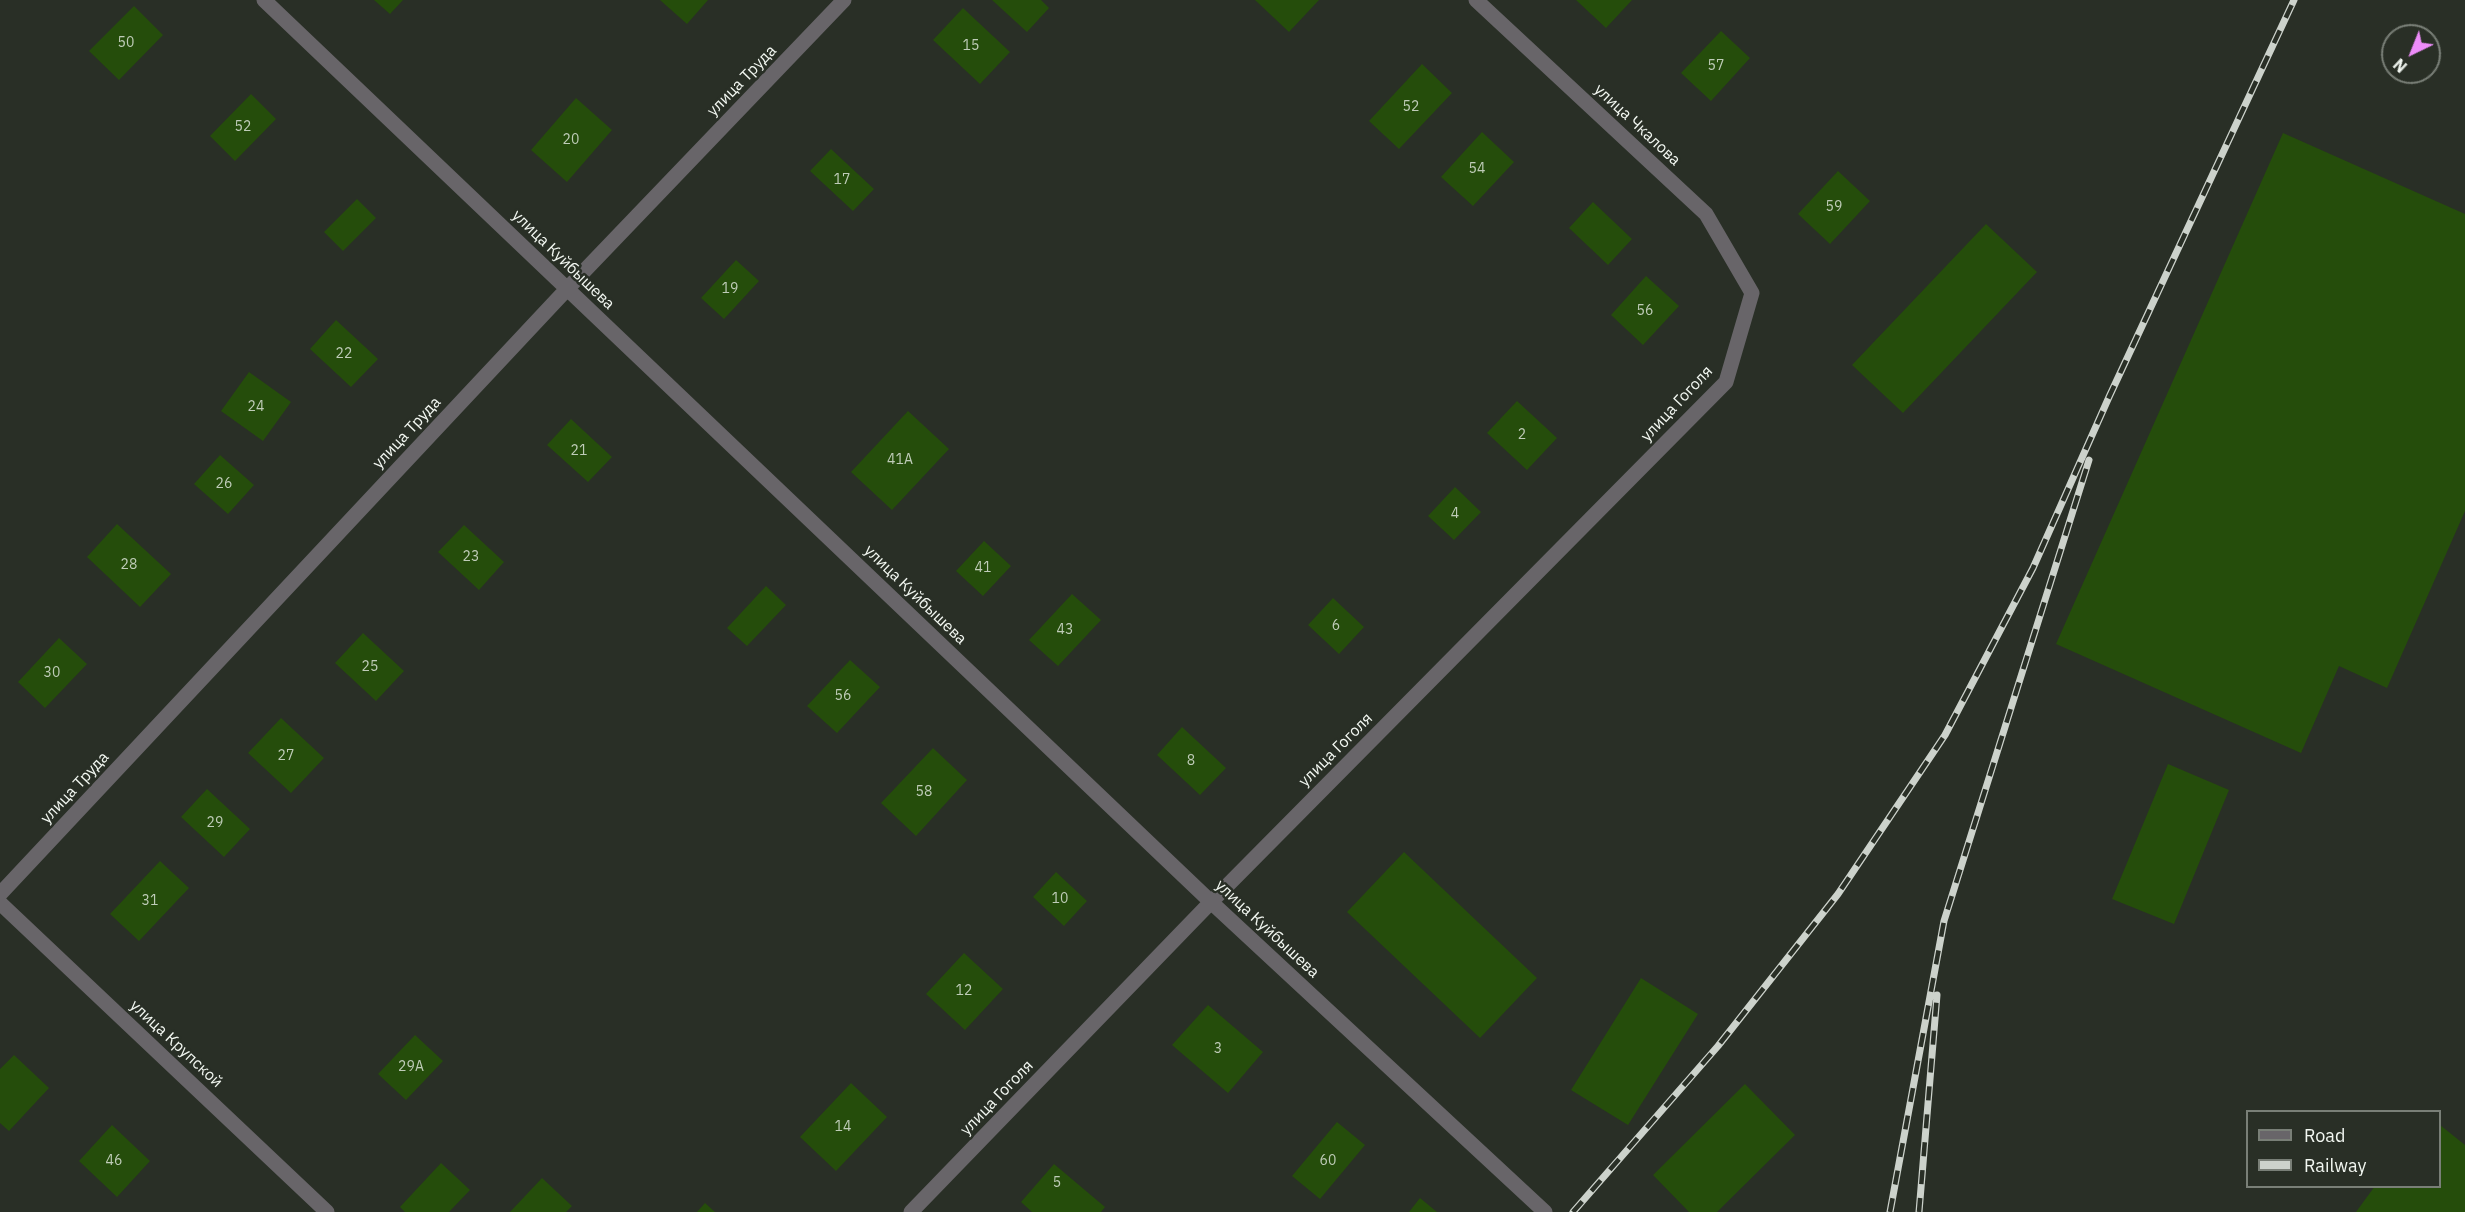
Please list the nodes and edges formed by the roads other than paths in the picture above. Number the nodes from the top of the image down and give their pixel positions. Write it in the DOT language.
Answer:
graph roads {
  1 [pos="264,0"];
  2 [pos="844,0"];
  3 [pos="1476,0"];
  4 [pos="567,289"];
  5 [pos="1752,293"];
  6 [pos="0,894"];
  7 [pos="1211,902"];
  8 [pos="0,903"];
  9 [pos="327,1212"];
  10 [pos="911,1212"];
  11 [pos="1545,1212"];
  1 -- 4 [label="street, улица Куйбышева"];
  2 -- 4 [label="street, улица Труда"];
  3 -- 5 [label="street, улица Чкалова"];
  4 -- 6 [label="street, улица Труда"];
  4 -- 7 [label="street, улица Куйбышева"];
  5 -- 7 [label="street, улица Гоголя"];
  7 -- 10 [label="street, улица Гоголя"];
  7 -- 11 [label="street, улица Куйбышева"];
  8 -- 9 [label="street, улица Крупской"];
}
